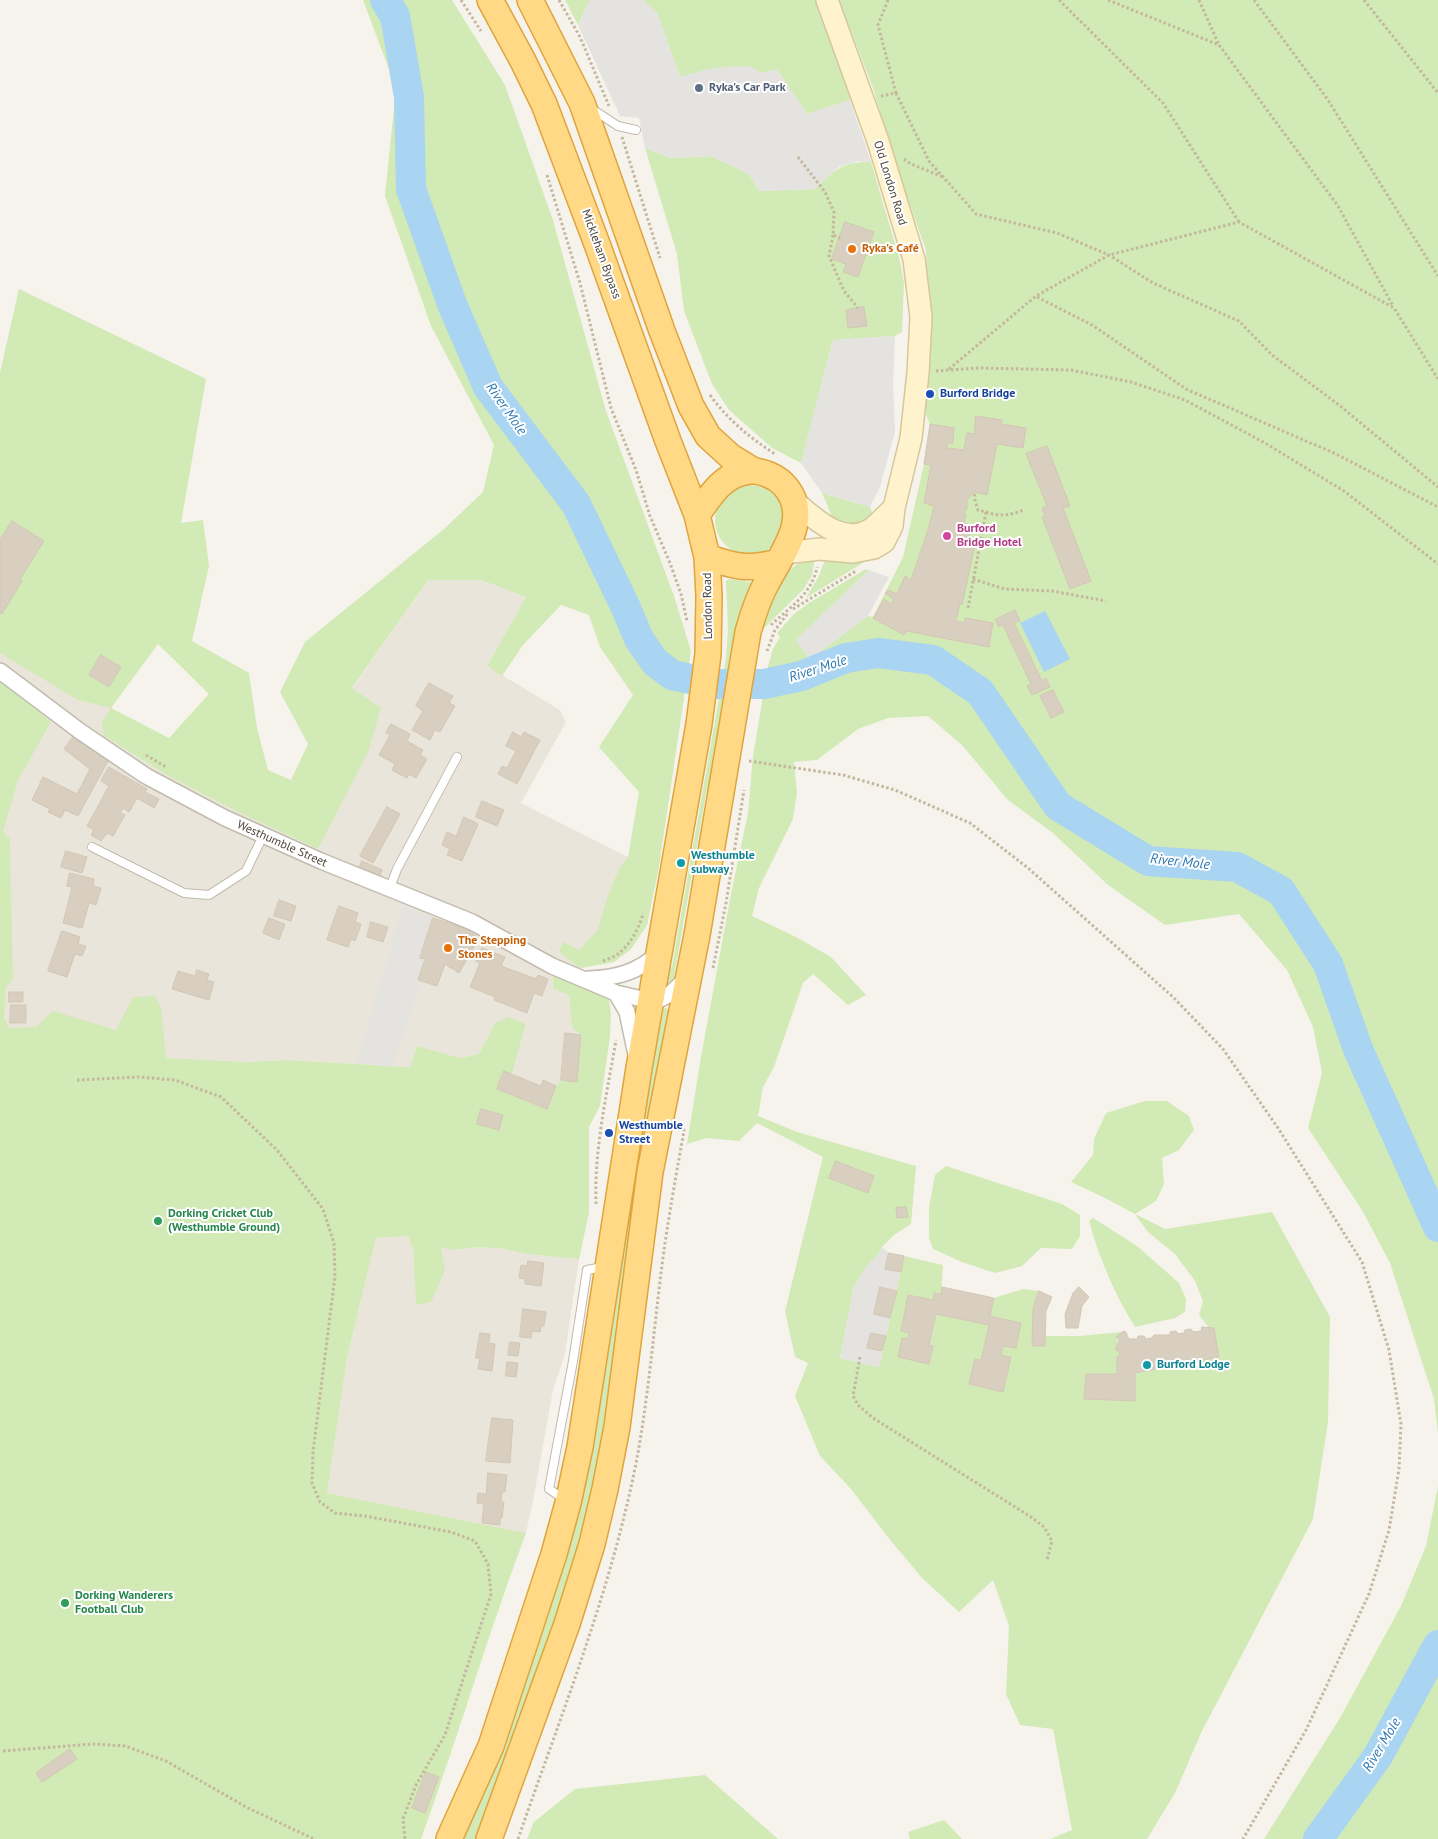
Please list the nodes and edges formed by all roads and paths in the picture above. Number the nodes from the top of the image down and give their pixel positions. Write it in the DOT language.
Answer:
graph roads {
  1 [pos="461,0"];
  2 [pos="490,0"];
  3 [pos="530,0"];
  4 [pos="559,0"];
  5 [pos="827,0"];
  6 [pos="888,0"];
  7 [pos="1059,0"];
  8 [pos="1108,0"];
  9 [pos="1199,0"];
  10 [pos="1254,0"];
  11 [pos="1364,0"];
  12 [pos="484,34"];
  13 [pos="1219,45"];
  14 [pos="896,93"];
  15 [pos="1438,93"];
  16 [pos="887,95"];
  17 [pos="582,103"];
  18 [pos="618,126"];
  19 [pos="636,130"];
  20 [pos="900,156"];
  21 [pos="798,157"];
  22 [pos="544,167"];
  23 [pos="944,178"];
  24 [pos="1239,222"];
  25 [pos="833,235"];
  26 [pos="840,238"];
  27 [pos="1109,255"];
  28 [pos="662,266"];
  29 [pos="1438,276"];
  30 [pos="1036,296"];
  31 [pos="858,308"];
  32 [pos="1394,308"];
  33 [pos="1438,378"];
  34 [pos="709,394"];
  35 [pos="780,457"];
  36 [pos="754,471"];
  37 [pos="1438,487"];
  38 [pos="974,492"];
  39 [pos="795,502"];
  40 [pos="1438,507"];
  41 [pos="894,508"];
  42 [pos="1024,510"];
  43 [pos="986,512"];
  44 [pos="697,515"];
  45 [pos="820,549"];
  46 [pos="707,557"];
  47 [pos="781,557"];
  48 [pos="1438,564"];
  49 [pos="857,570"];
  50 [pos="973,579"];
  51 [pos="1106,601"];
  52 [pos="968,608"];
  53 [pos="789,611"];
  54 [pos="687,623"];
  55 [pos="754,659"];
  56 [pos="0,671"];
  57 [pos="457,757"];
  58 [pos="749,761"];
  59 [pos="264,836"];
  60 [pos="92,847"];
  61 [pos="389,890"];
  62 [pos="645,906"];
  63 [pos="660,953"];
  64 [pos="688,977"];
  65 [pos="584,979"];
  66 [pos="616,993"];
  67 [pos="651,1001"];
  68 [pos="616,1037"];
  69 [pos="639,1068"];
  70 [pos="77,1080"];
  71 [pos="596,1207"];
  72 [pos="860,1357"];
  73 [pos="1047,1560"];
  74 [pos="3,1751"];
  75 [pos="314,1839"];
  76 [pos="405,1839"];
  77 [pos="449,1839"];
  78 [pos="489,1839"];
  79 [pos="1243,1839"];
  1 -- 12 [label="path"];
  2 -- 44 [label="highway, Mickleham Bypass"];
  3 -- 17 [label="highway"];
  4 -- 18 [label="path"];
  5 -- 41 [label="main road, Old London Road"];
  6 -- 14 [label="path"];
  7 -- 24 [label="path"];
  8 -- 13 [label="path"];
  9 -- 13 [label="path"];
  10 -- 29 [label="path"];
  11 -- 15 [label="path"];
  13 -- 32 [label="path"];
  14 -- 16 [label="path"];
  14 -- 23 [label="path"];
  17 -- 18 [label="lane"];
  17 -- 36 [label="highway"];
  18 -- 19 [label="lane"];
  18 -- 28 [label="path"];
  20 -- 23 [label="path"];
  21 -- 25 [label="path"];
  22 -- 54 [label="path"];
  23 -- 27 [label="path"];
  24 -- 27 [label="path"];
  24 -- 32 [label="path"];
  25 -- 26 [label="path"];
  25 -- 31 [label="path"];
  27 -- 30 [label="path"];
  27 -- 37 [label="path"];
  30 -- 40 [label="path"];
  30 -- 48 [label="path"];
  32 -- 33 [label="path"];
  34 -- 35 [label="path"];
  36 -- 39 [label="highway"];
  36 -- 44 [label="highway"];
  38 -- 43 [label="path"];
  39 -- 41 [label="main road"];
  39 -- 47 [label="highway"];
  41 -- 45 [label="main road"];
  42 -- 43 [label="path"];
  43 -- 50 [label="path"];
  44 -- 46 [label="highway"];
  45 -- 47 [label="main road"];
  45 -- 53 [label="path"];
  46 -- 47 [label="highway"];
  46 -- 63 [label="highway, London Road"];
  47 -- 55 [label="highway"];
  49 -- 53 [label="path"];
  50 -- 51 [label="path"];
  50 -- 52 [label="path"];
  53 -- 55 [label="path"];
  55 -- 64 [label="highway"];
  56 -- 59 [label="street, Westhumble Street"];
  57 -- 61 [label="lane"];
  58 -- 79 [label="path"];
  59 -- 60 [label="lane"];
  59 -- 61 [label="street, Westhumble Street"];
  61 -- 65 [label="street, Westhumble Street"];
  62 -- 65 [label="path"];
  63 -- 65 [label="street, Westhumble Street"];
  63 -- 67 [label="highway"];
  64 -- 67 [label="street"];
  64 -- 78 [label="highway"];
  65 -- 66 [label="street, Westhumble Street"];
  66 -- 67 [label="street, Westhumble Street"];
  66 -- 69 [label="street"];
  67 -- 69 [label="highway"];
  68 -- 71 [label="path"];
  69 -- 77 [label="highway"];
  70 -- 76 [label="path"];
  72 -- 73 [label="path"];
  74 -- 75 [label="path"];
}
